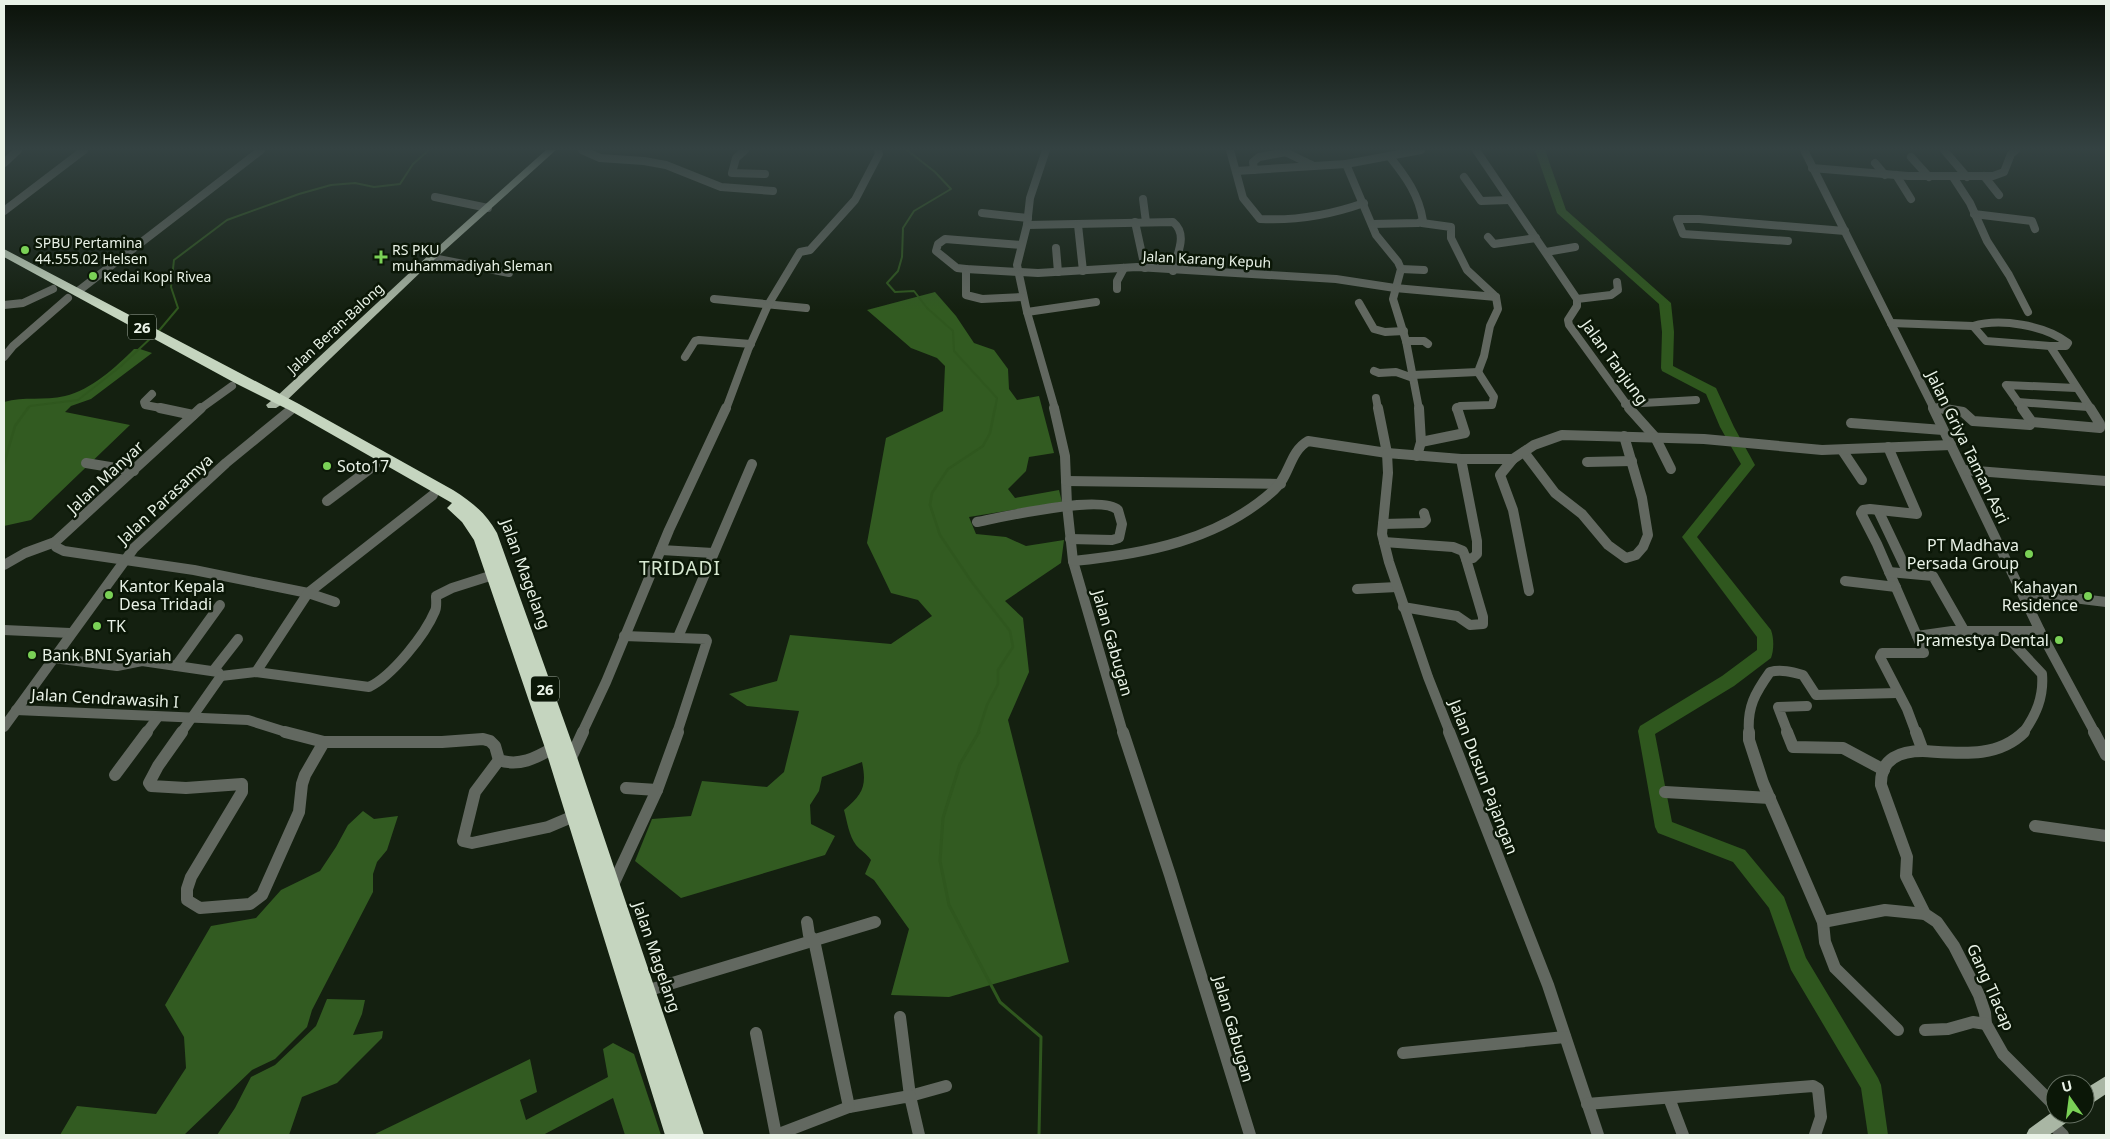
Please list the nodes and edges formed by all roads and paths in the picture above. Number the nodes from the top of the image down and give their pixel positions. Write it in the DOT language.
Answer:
graph roads {
  1 [pos="14,203"];
  2 [pos="192,203"];
  3 [pos="465,203"];
  4 [pos="493,203"];
  5 [pos="852,203"];
  6 [pos="1029,203"];
  7 [pos="1144,203"];
  8 [pos="1247,203"];
  9 [pos="1364,203"];
  10 [pos="1420,203"];
  11 [pos="1512,203"];
  12 [pos="1830,203"];
  13 [pos="1968,203"];
  14 [pos="488,208"];
  15 [pos="4,211"];
  16 [pos="982,213"];
  17 [pos="1974,214"];
  18 [pos="1027,221"];
  19 [pos="1718,221"];
  20 [pos="1135,222"];
  21 [pos="1146,222"];
  22 [pos="1422,223"];
  23 [pos="1078,224"];
  24 [pos="1372,224"];
  25 [pos="1758,224"];
  26 [pos="2035,229"];
  27 [pos="1845,231"];
  28 [pos="1724,236"];
  29 [pos="1488,237"];
  30 [pos="1536,238"];
  31 [pos="1764,239"];
  32 [pos="1788,241"];
  33 [pos="1021,245"];
  34 [pos="1575,247"];
  35 [pos="1056,248"];
  36 [pos="4,252"];
  37 [pos="1546,252"];
  38 [pos="433,258"];
  39 [pos="4,262"];
  40 [pos="1124,268"];
  41 [pos="1145,268"];
  42 [pos="966,269"];
  43 [pos="1401,269"];
  44 [pos="1424,270"];
  45 [pos="1083,271"];
  46 [pos="1173,271"];
  47 [pos="1018,272"];
  48 [pos="1058,272"];
  49 [pos="509,273"];
  50 [pos="1617,282"];
  51 [pos="1395,288"];
  52 [pos="53,289"];
  53 [pos="1117,289"];
  54 [pos="72,295"];
  55 [pos="1023,297"];
  56 [pos="1496,297"];
  57 [pos="714,299"];
  58 [pos="1577,299"];
  59 [pos="1096,302"];
  60 [pos="1358,303"];
  61 [pos="4,305"];
  62 [pos="768,305"];
  63 [pos="806,308"];
  64 [pos="1027,312"];
  65 [pos="2028,312"];
  66 [pos="1891,323"];
  67 [pos="1973,326"];
  68 [pos="1404,331"];
  69 [pos="1406,341"];
  70 [pos="4,344"];
  71 [pos="751,344"];
  72 [pos="1428,344"];
  73 [pos="13,346"];
  74 [pos="2050,346"];
  75 [pos="4,356"];
  76 [pos="685,357"];
  77 [pos="1374,371"];
  78 [pos="1478,372"];
  79 [pos="1413,377"];
  80 [pos="232,386"];
  81 [pos="2076,388"];
  82 [pos="152,394"];
  83 [pos="1376,398"];
  84 [pos="1696,400"];
  85 [pos="2018,402"];
  86 [pos="1626,404"];
  87 [pos="283,406"];
  88 [pos="1932,407"];
  89 [pos="2088,407"];
  90 [pos="193,415"];
  91 [pos="1851,423"];
  92 [pos="2030,425"];
  93 [pos="1943,430"];
  94 [pos="1624,436"];
  95 [pos="1655,437"];
  96 [pos="1421,442"];
  97 [pos="1951,445"];
  98 [pos="1888,447"];
  99 [pos="1842,450"];
  100 [pos="1524,452"];
  101 [pos="1387,453"];
  102 [pos="1417,456"];
  103 [pos="1461,459"];
  104 [pos="1513,459"];
  105 [pos="1632,461"];
  106 [pos="1587,462"];
  107 [pos="86,464"];
  108 [pos="375,464"];
  109 [pos="752,464"];
  110 [pos="1671,469"];
  111 [pos="1964,470"];
  112 [pos="134,471"];
  113 [pos="1862,480"];
  114 [pos="1066,481"];
  115 [pos="2106,481"];
  116 [pos="1281,484"];
  117 [pos="433,495"];
  118 [pos="328,501"];
  119 [pos="1067,505"];
  120 [pos="1878,510"];
  121 [pos="1424,513"];
  122 [pos="977,522"];
  123 [pos="1383,524"];
  124 [pos="1070,539"];
  125 [pos="55,542"];
  126 [pos="1384,542"];
  127 [pos="661,550"];
  128 [pos="713,553"];
  129 [pos="1466,559"];
  130 [pos="124,560"];
  131 [pos="1073,561"];
  132 [pos="4,565"];
  133 [pos="1889,572"];
  134 [pos="1908,573"];
  135 [pos="494,575"];
  136 [pos="1845,581"];
  137 [pos="1896,586"];
  138 [pos="1397,587"];
  139 [pos="1358,589"];
  140 [pos="1529,591"];
  141 [pos="2023,592"];
  142 [pos="308,593"];
  143 [pos="335,602"];
  144 [pos="2106,602"];
  145 [pos="220,606"];
  146 [pos="1403,608"];
  147 [pos="4,630"];
  148 [pos="2002,631"];
  149 [pos="1965,632"];
  150 [pos="2040,632"];
  151 [pos="70,633"];
  152 [pos="624,636"];
  153 [pos="1917,636"];
  154 [pos="678,637"];
  155 [pos="238,639"];
  156 [pos="53,658"];
  157 [pos="176,666"];
  158 [pos="256,672"];
  159 [pos="217,674"];
  160 [pos="1898,693"];
  161 [pos="1807,706"];
  162 [pos="16,710"];
  163 [pos="158,717"];
  164 [pos="192,719"];
  165 [pos="4,727"];
  166 [pos="324,742"];
  167 [pos="553,748"];
  168 [pos="1923,751"];
  169 [pos="2106,755"];
  170 [pos="499,760"];
  171 [pos="570,760"];
  172 [pos="1884,770"];
  173 [pos="115,774"];
  174 [pos="626,788"];
  175 [pos="657,790"];
  176 [pos="1666,792"];
  177 [pos="1770,798"];
  178 [pos="574,816"];
  179 [pos="2035,826"];
  180 [pos="2106,836"];
  181 [pos="611,888"];
  182 [pos="1925,914"];
  183 [pos="807,922"];
  184 [pos="875,922"];
  185 [pos="1824,922"];
  186 [pos="814,940"];
  187 [pos="646,992"];
  188 [pos="900,1017"];
  189 [pos="1986,1024"];
  190 [pos="1898,1030"];
  191 [pos="1925,1030"];
  192 [pos="756,1033"];
  193 [pos="1565,1037"];
  194 [pos="1403,1053"];
  195 [pos="665,1074"];
  196 [pos="2106,1084"];
  197 [pos="946,1086"];
  198 [pos="2095,1092"];
  199 [pos="910,1096"];
  200 [pos="1669,1098"];
  201 [pos="2045,1101"];
  202 [pos="1587,1104"];
  203 [pos="849,1107"];
  204 [pos="2051,1124"];
  205 [pos="675,1135"];
  206 [pos="694,1135"];
  207 [pos="776,1135"];
  208 [pos="919,1135"];
  209 [pos="1250,1135"];
  210 [pos="1598,1135"];
  211 [pos="1683,1135"];
  212 [pos="1815,1135"];
  213 [pos="2035,1135"];
  1 -- 15 [label="street"];
  2 -- 54 [label="street"];
  3 -- 14 [label="street"];
  4 -- 14 [label="main road, Jalan Beran-Balong"];
  5 -- 62 [label="street"];
  6 -- 18 [label="street, Jalan Gabugan"];
  7 -- 21 [label="street"];
  8 -- 9 [label="street"];
  9 -- 24 [label="street"];
  10 -- 22 [label="street"];
  11 -- 30 [label="street, Jalan Tanjung"];
  12 -- 27 [label="street, Jalan Griya Taman Asri"];
  13 -- 17 [label="street"];
  14 -- 38 [label="main road, Jalan Beran-Balong"];
  16 -- 18 [label="street"];
  17 -- 26 [label="street"];
  17 -- 65 [label="street"];
  18 -- 23 [label="street"];
  18 -- 33 [label="street, Jalan Gabugan"];
  19 -- 25 [label="street"];
  19 -- 28 [label="street"];
  19 -- 28 [label="street"];
  20 -- 21 [label="street"];
  20 -- 23 [label="street"];
  20 -- 41 [label="street"];
  21 -- 46 [label="street"];
  22 -- 24 [label="street"];
  22 -- 56 [label="street"];
  23 -- 45 [label="street"];
  24 -- 43 [label="street"];
  25 -- 27 [label="street"];
  25 -- 31 [label="street"];
  27 -- 66 [label="street, Jalan Griya Taman Asri"];
  28 -- 31 [label="street"];
  29 -- 30 [label="street"];
  30 -- 37 [label="street, Jalan Tanjung"];
  31 -- 32 [label="street"];
  33 -- 42 [label="street"];
  33 -- 47 [label="street, Jalan Gabugan"];
  34 -- 37 [label="street"];
  35 -- 48 [label="street"];
  36 -- 54 [label="highway, Jalan Magelang / 26"];
  37 -- 58 [label="street, Jalan Tanjung"];
  38 -- 49 [label="street"];
  38 -- 87 [label="main road, Jalan Beran-Balong"];
  39 -- 52 [label="highway, Jalan Magelang / 26"];
  40 -- 41 [label="street, Jalan Karang Kepuh"];
  40 -- 45 [label="street, Jalan Karang Kepuh"];
  40 -- 53 [label="street"];
  41 -- 46 [label="street, Jalan Karang Kepuh"];
  42 -- 47 [label="street, Jalan Karang Kepuh"];
  42 -- 55 [label="street"];
  43 -- 44 [label="street"];
  43 -- 51 [label="street"];
  45 -- 48 [label="street, Jalan Karang Kepuh"];
  46 -- 51 [label="street, Jalan Karang Kepuh"];
  47 -- 48 [label="street, Jalan Karang Kepuh"];
  47 -- 55 [label="street, Jalan Gabugan"];
  50 -- 58 [label="street"];
  51 -- 56 [label="street, Jalan Karang Kepuh"];
  51 -- 68 [label="street"];
  52 -- 54 [label="highway, Jalan Magelang / 26"];
  52 -- 61 [label="street"];
  54 -- 73 [label="street"];
  54 -- 80 [label="highway, Jalan Magelang / 26"];
  54 -- 87 [label="highway, Jalan Magelang / 26"];
  55 -- 64 [label="street, Jalan Gabugan"];
  56 -- 78 [label="street"];
  57 -- 62 [label="street"];
  58 -- 86 [label="street, Jalan Tanjung"];
  59 -- 64 [label="street"];
  60 -- 68 [label="street"];
  62 -- 63 [label="street"];
  62 -- 71 [label="street"];
  64 -- 114 [label="street, Jalan Gabugan"];
  66 -- 67 [label="street"];
  66 -- 88 [label="street, Jalan Griya Taman Asri"];
  67 -- 74 [label="street"];
  67 -- 74 [label="street"];
  68 -- 69 [label="street"];
  69 -- 72 [label="street"];
  69 -- 79 [label="street"];
  70 -- 73 [label="street"];
  71 -- 76 [label="street"];
  71 -- 127 [label="street"];
  73 -- 75 [label="street"];
  74 -- 81 [label="street"];
  77 -- 79 [label="street"];
  78 -- 79 [label="street"];
  78 -- 96 [label="street"];
  79 -- 96 [label="street"];
  80 -- 87 [label="highway, Jalan Magelang / 26"];
  80 -- 90 [label="street, Jalan Manyar"];
  81 -- 85 [label="street"];
  81 -- 89 [label="street"];
  82 -- 90 [label="street"];
  83 -- 101 [label="street, Jalan Dusun Pajangan"];
  84 -- 86 [label="street"];
  85 -- 89 [label="street"];
  85 -- 89 [label="street"];
  86 -- 95 [label="street, Jalan Tanjung"];
  87 -- 108 [label="highway, Jalan Magelang / 26"];
  87 -- 130 [label="street, Jalan Parasamya"];
  87 -- 171 [label="highway, Jalan Magelang / 26"];
  88 -- 92 [label="street"];
  88 -- 93 [label="street, Jalan Griya Taman Asri"];
  90 -- 112 [label="street, Jalan Manyar"];
  91 -- 93 [label="street"];
  93 -- 97 [label="street, Jalan Griya Taman Asri"];
  94 -- 95 [label="street"];
  94 -- 100 [label="street"];
  94 -- 105 [label="street"];
  95 -- 99 [label="street"];
  95 -- 110 [label="street, Jalan Tanjung"];
  96 -- 102 [label="street"];
  97 -- 98 [label="street"];
  97 -- 111 [label="street, Jalan Griya Taman Asri"];
  98 -- 99 [label="street"];
  98 -- 120 [label="street"];
  99 -- 113 [label="street"];
  100 -- 104 [label="street"];
  100 -- 105 [label="street"];
  101 -- 102 [label="street"];
  101 -- 116 [label="street"];
  101 -- 123 [label="street, Jalan Dusun Pajangan"];
  102 -- 103 [label="street"];
  103 -- 104 [label="street"];
  103 -- 129 [label="street"];
  104 -- 140 [label="street"];
  105 -- 106 [label="street"];
  107 -- 112 [label="street"];
  108 -- 117 [label="highway, Jalan Magelang / 26"];
  108 -- 118 [label="street"];
  109 -- 128 [label="street"];
  111 -- 115 [label="street"];
  111 -- 141 [label="street, Jalan Griya Taman Asri"];
  112 -- 125 [label="street, Jalan Manyar"];
  114 -- 116 [label="street"];
  114 -- 119 [label="street, Jalan Gabugan"];
  116 -- 131 [label="street"];
  117 -- 135 [label="highway, Jalan Magelang / 26"];
  117 -- 142 [label="street"];
  119 -- 122 [label="street"];
  119 -- 124 [label="street, Jalan Gabugan"];
  119 -- 124 [label="street"];
  120 -- 133 [label="street"];
  120 -- 134 [label="street"];
  121 -- 123 [label="street"];
  123 -- 126 [label="street, Jalan Dusun Pajangan"];
  124 -- 131 [label="street, Jalan Gabugan"];
  125 -- 130 [label="street"];
  125 -- 132 [label="street"];
  126 -- 129 [label="street"];
  126 -- 138 [label="street, Jalan Dusun Pajangan"];
  127 -- 128 [label="street"];
  127 -- 152 [label="street"];
  128 -- 154 [label="street"];
  129 -- 146 [label="street"];
  130 -- 142 [label="street"];
  130 -- 151 [label="street, Jalan Parasamya"];
  131 -- 209 [label="street, Jalan Gabugan"];
  133 -- 134 [label="street"];
  133 -- 137 [label="street"];
  134 -- 149 [label="street"];
  135 -- 158 [label="street"];
  135 -- 167 [label="highway, Jalan Magelang / 26"];
  136 -- 137 [label="street"];
  137 -- 153 [label="street"];
  138 -- 139 [label="street"];
  138 -- 146 [label="street, Jalan Dusun Pajangan"];
  141 -- 144 [label="street"];
  141 -- 150 [label="street, Jalan Griya Taman Asri"];
  142 -- 143 [label="street"];
  142 -- 158 [label="street"];
  145 -- 157 [label="street"];
  146 -- 193 [label="street, Jalan Dusun Pajangan"];
  147 -- 151 [label="street"];
  148 -- 149 [label="street"];
  148 -- 150 [label="street"];
  148 -- 168 [label="street"];
  149 -- 153 [label="street"];
  150 -- 169 [label="street, Jalan Griya Taman Asri"];
  151 -- 156 [label="street, Jalan Parasamya"];
  152 -- 154 [label="street"];
  152 -- 171 [label="street"];
  153 -- 160 [label="street"];
  154 -- 175 [label="street"];
  155 -- 159 [label="street"];
  156 -- 157 [label="street"];
  156 -- 162 [label="street, Jalan Parasamya"];
  157 -- 159 [label="street"];
  158 -- 159 [label="street"];
  159 -- 164 [label="street"];
  160 -- 168 [label="street"];
  160 -- 177 [label="street"];
  161 -- 172 [label="street"];
  162 -- 163 [label="street, Jalan Cendrawasih I"];
  162 -- 165 [label="street, Jalan Parasamya"];
  163 -- 164 [label="street, Jalan Cendrawasih I"];
  163 -- 173 [label="street"];
  164 -- 166 [label="street, Jalan Cendrawasih I"];
  164 -- 166 [label="street"];
  166 -- 170 [label="street, Jalan Cendrawasih I"];
  167 -- 170 [label="street"];
  167 -- 178 [label="highway, Jalan Magelang / 26"];
  168 -- 172 [label="street"];
  170 -- 178 [label="street"];
  171 -- 181 [label="highway, Jalan Magelang / 26"];
  172 -- 182 [label="street, Gang Tlacap"];
  174 -- 175 [label="street"];
  175 -- 181 [label="street"];
  176 -- 177 [label="street"];
  177 -- 185 [label="street"];
  178 -- 195 [label="highway, Jalan Magelang / 26"];
  179 -- 180 [label="street"];
  181 -- 187 [label="highway, Jalan Magelang / 26"];
  182 -- 185 [label="street"];
  182 -- 189 [label="street, Gang Tlacap"];
  183 -- 186 [label="street"];
  184 -- 186 [label="street"];
  185 -- 190 [label="street"];
  186 -- 187 [label="street"];
  186 -- 203 [label="street"];
  187 -- 195 [label="highway, Jalan Magelang / 26"];
  188 -- 199 [label="street"];
  189 -- 191 [label="street"];
  189 -- 201 [label="street, Gang Tlacap"];
  192 -- 207 [label="street"];
  193 -- 194 [label="street"];
  193 -- 202 [label="street, Jalan Dusun Pajangan"];
  195 -- 205 [label="highway, Jalan Magelang / 26"];
  195 -- 206 [label="highway, Jalan Magelang / 26"];
  196 -- 198 [label="main road"];
  197 -- 199 [label="street"];
  199 -- 203 [label="street"];
  199 -- 208 [label="street"];
  200 -- 202 [label="street"];
  200 -- 211 [label="street"];
  200 -- 212 [label="street"];
  202 -- 210 [label="street, Jalan Dusun Pajangan"];
  203 -- 207 [label="street"];
  204 -- 213 [label="main road"];
}
